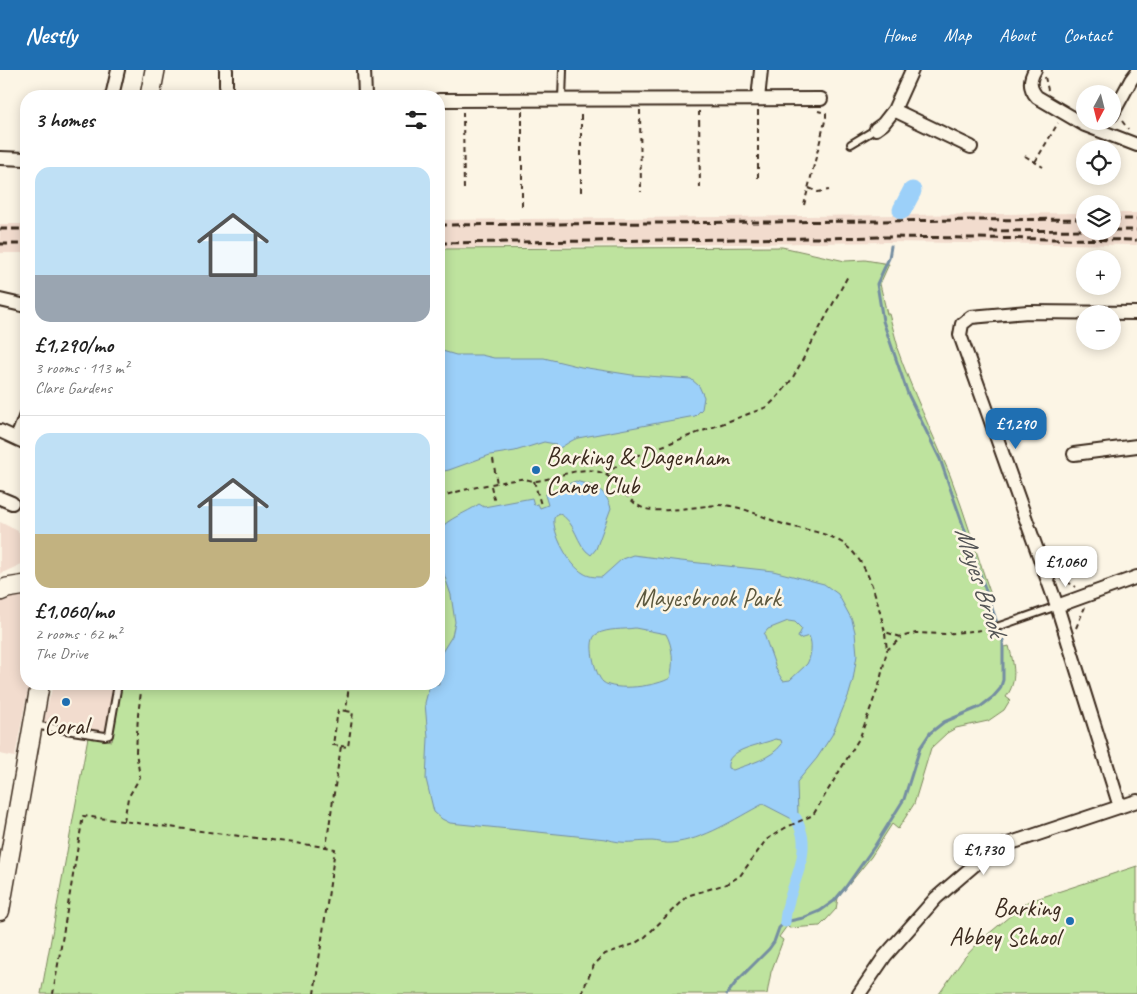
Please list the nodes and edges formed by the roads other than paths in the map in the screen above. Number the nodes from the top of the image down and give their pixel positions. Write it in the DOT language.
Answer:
graph roads {
  1 [pos="118,70"];
  2 [pos="155,70"];
  3 [pos="226,70"];
  4 [pos="364,70"];
  5 [pos="563,70"];
  6 [pos="761,70"];
  7 [pos="912,70"];
  8 [pos="1035,70"];
  9 [pos="1137,72"];
  10 [pos="226,86"];
  11 [pos="113,90"];
  12 [pos="151,90"];
  13 [pos="365,90"];
  14 [pos="562,99"];
  15 [pos="758,99"];
  16 [pos="816,99"];
  17 [pos="1121,99"];
  18 [pos="445,100"];
  19 [pos="894,110"];
  20 [pos="1076,119"];
  21 [pos="876,129"];
  22 [pos="1121,129"];
  23 [pos="1134,139"];
  24 [pos="851,144"];
  25 [pos="971,147"];
  26 [pos="0,158"];
  27 [pos="20,159"];
  28 [pos="0,300"];
  29 [pos="20,305"];
  30 [pos="1137,313"];
  31 [pos="0,431"];
  32 [pos="20,441"];
  33 [pos="1137,446"];
  34 [pos="1074,454"];
  35 [pos="0,498"];
  36 [pos="12,504"];
  37 [pos="1137,577"];
  38 [pos="20,586"];
  39 [pos="0,591"];
  40 [pos="1057,606"];
  41 [pos="991,629"];
  42 [pos="39,690"];
  43 [pos="117,690"];
  44 [pos="33,725"];
  45 [pos="1137,801"];
  46 [pos="1120,807"];
  47 [pos="0,911"];
  48 [pos="859,994"];
  1 -- 11 [label="street"];
  2 -- 12 [label="main road"];
  3 -- 10 [label="street"];
  4 -- 13 [label="street"];
  5 -- 14 [label="lane"];
  6 -- 15 [label="street"];
  7 -- 19 [label="street"];
  8 -- 20 [label="street"];
  9 -- 17 [label="street"];
  14 -- 15 [label="street"];
  14 -- 18 [label="street"];
  15 -- 16 [label="street"];
  19 -- 21 [label="street"];
  19 -- 25 [label="street"];
  21 -- 24 [label="lane"];
  22 -- 23 [label="street"];
  26 -- 27 [label="street"];
  28 -- 29 [label="street"];
  30 -- 40 [label="street"];
  31 -- 32 [label="street"];
  33 -- 34 [label="street"];
  35 -- 36 [label="street"];
  37 -- 40 [label="street"];
  38 -- 39 [label="main road"];
  40 -- 41 [label="lane"];
  40 -- 46 [label="street"];
  42 -- 44 [label="street"];
  43 -- 44 [label="lane"];
  44 -- 47 [label="street"];
  45 -- 46 [label="street"];
  46 -- 48 [label="street"];
}
